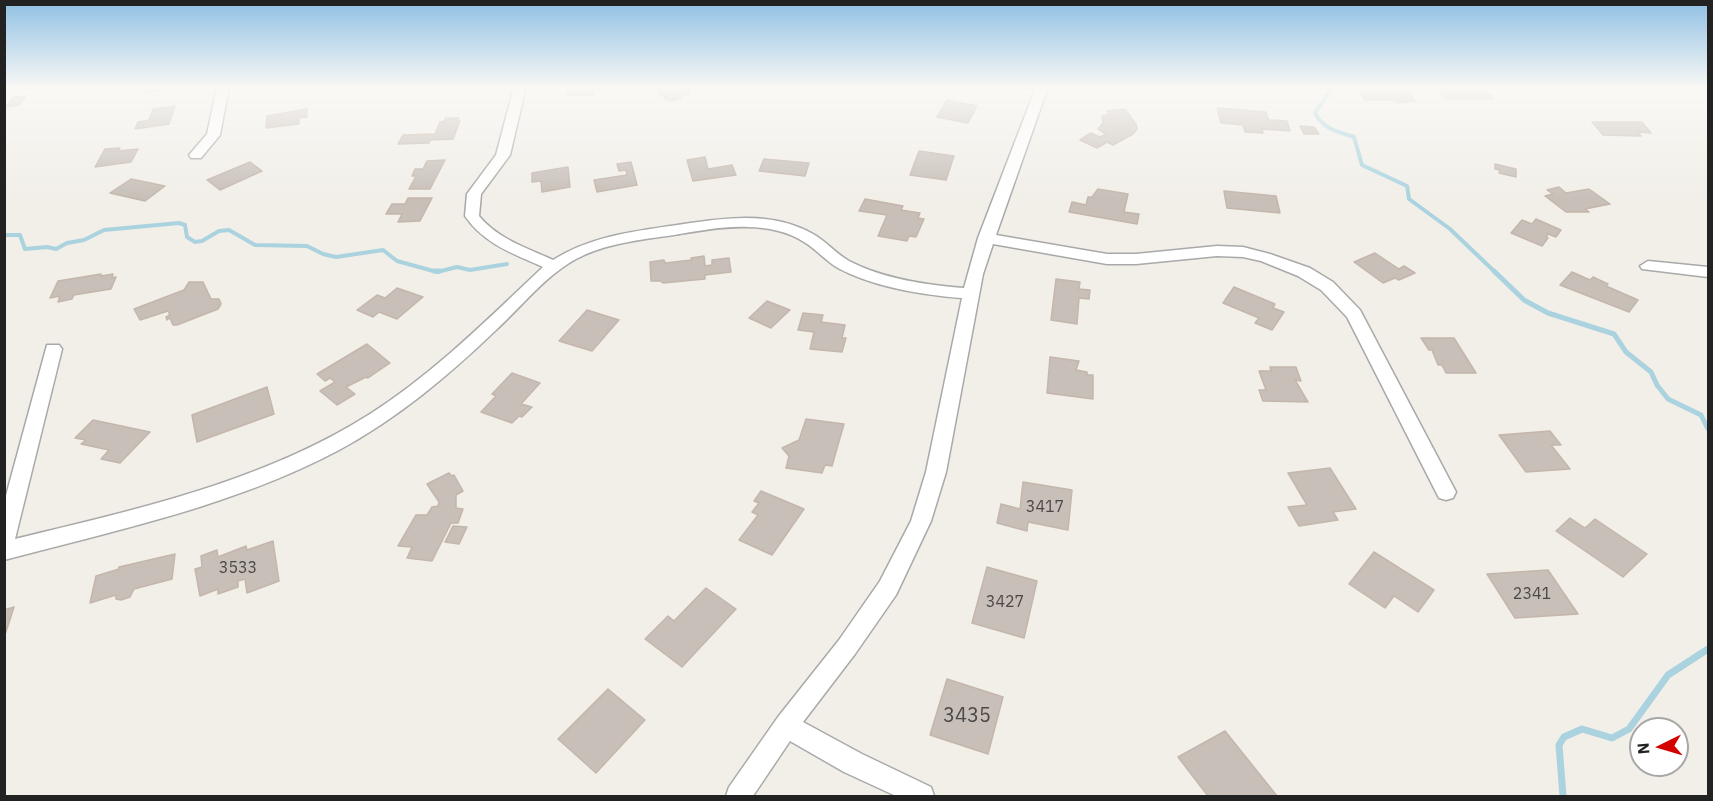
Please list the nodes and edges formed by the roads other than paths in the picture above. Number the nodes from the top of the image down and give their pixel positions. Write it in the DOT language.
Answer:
graph roads {
  1 [pos="215,124"];
  2 [pos="510,124"];
  3 [pos="1028,124"];
  4 [pos="196,155"];
  5 [pos="986,238"];
  6 [pos="554,266"];
  7 [pos="1648,266"];
  8 [pos="1708,272"];
  9 [pos="971,294"];
  10 [pos="53,349"];
  11 [pos="1446,492"];
  12 [pos="4,544"];
  13 [pos="4,551"];
  14 [pos="786,725"];
  15 [pos="738,796"];
  16 [pos="922,796"];
  1 -- 4 [label="street"];
  2 -- 6 [label="street"];
  3 -- 5 [label="street"];
  5 -- 9 [label="street"];
  5 -- 11 [label="street"];
  6 -- 9 [label="street"];
  6 -- 13 [label="street"];
  7 -- 8 [label="street"];
  9 -- 14 [label="street"];
  10 -- 12 [label="street"];
  14 -- 15 [label="street"];
  14 -- 16 [label="street"];
}
